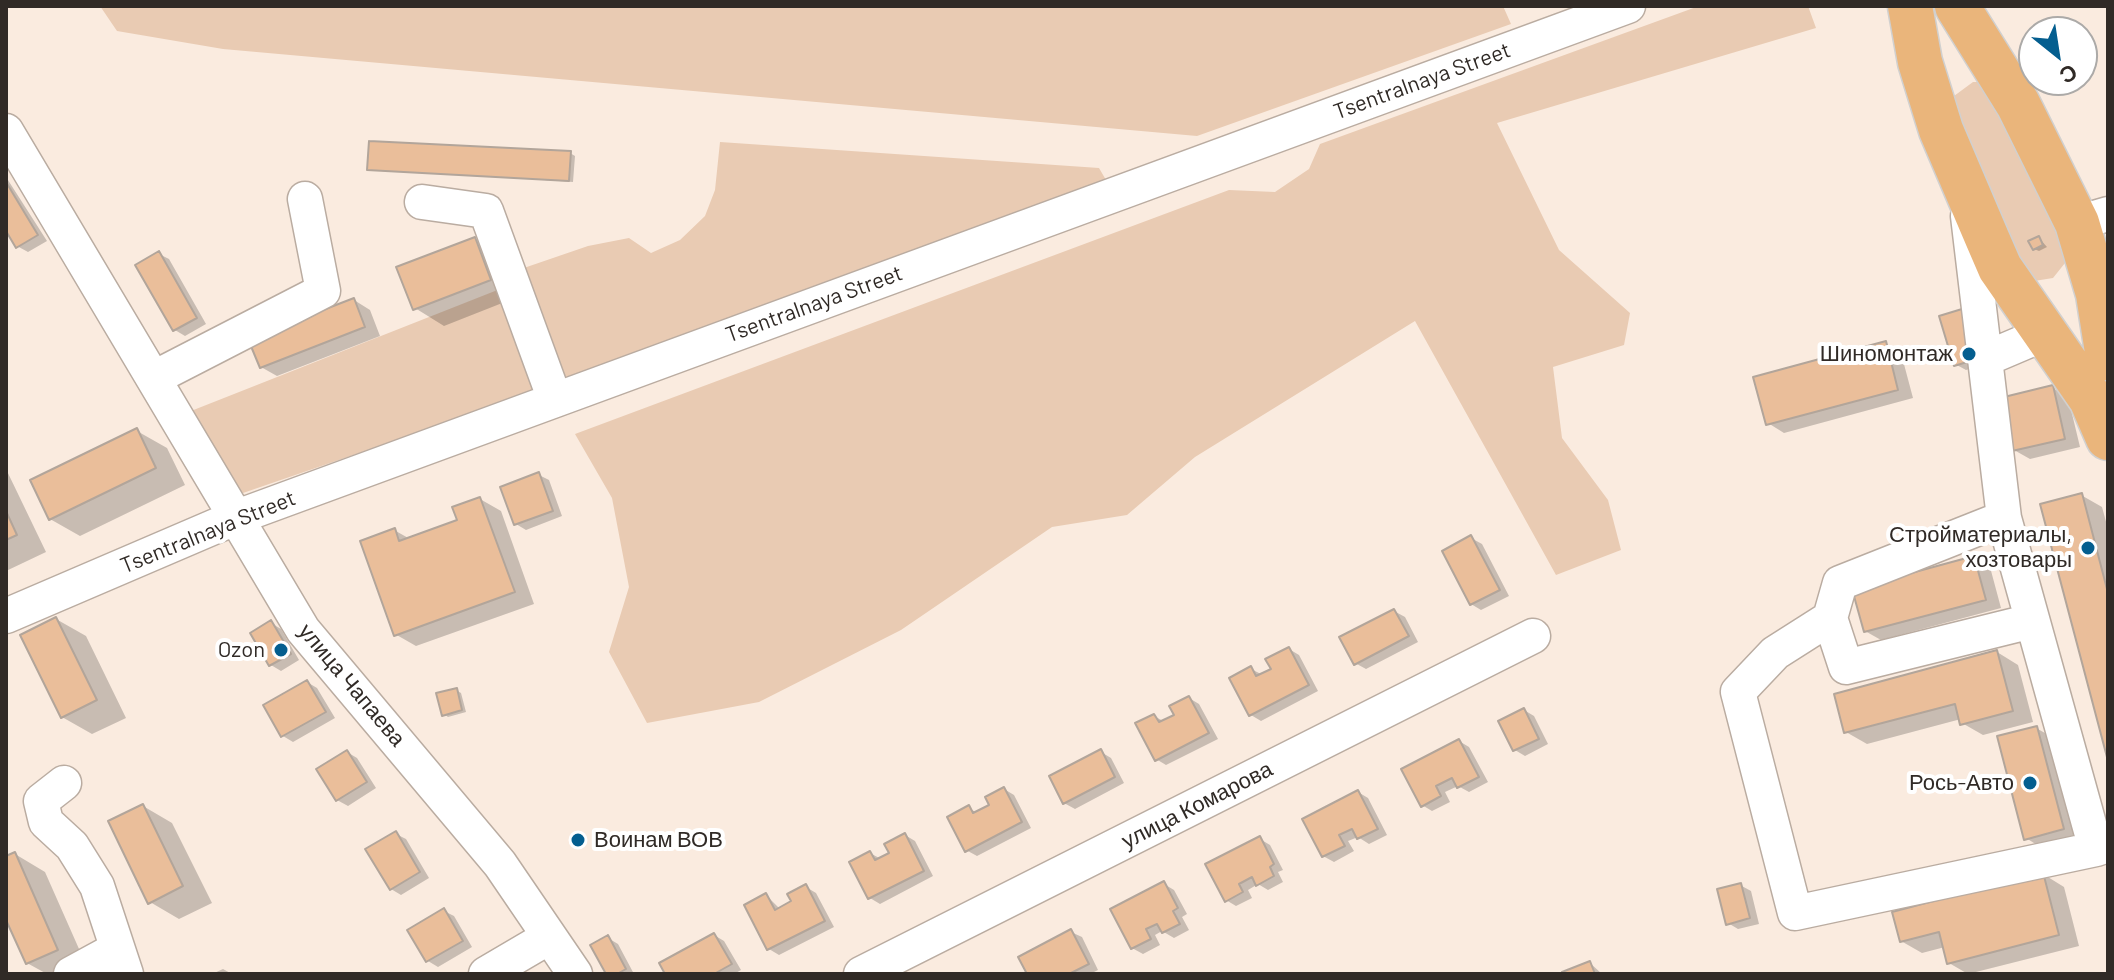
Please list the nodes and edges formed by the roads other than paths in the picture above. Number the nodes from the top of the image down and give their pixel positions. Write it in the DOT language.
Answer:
graph roads {
  1 [pos="1628,6"];
  2 [pos="1910,6"];
  3 [pos="1957,6"];
  4 [pos="6,131"];
  5 [pos="1964,184"];
  6 [pos="305,199"];
  7 [pos="422,202"];
  8 [pos="2093,219"];
  9 [pos="2046,333"];
  10 [pos="2108,358"];
  11 [pos="1985,359"];
  12 [pos="154,378"];
  13 [pos="555,400"];
  14 [pos="2108,438"];
  15 [pos="237,517"];
  16 [pos="2004,518"];
  17 [pos="6,616"];
  18 [pos="1830,618"];
  19 [pos="2032,621"];
  20 [pos="1533,636"];
  21 [pos="64,783"];
  22 [pos="2102,847"];
  23 [pos="549,937"];
  24 [pos="121,962"];
  25 [pos="71,974"];
  26 [pos="486,974"];
  27 [pos="575,974"];
  28 [pos="861,974"];
  1 -- 13 [label="street, Tsentralnaya Street"];
  2 -- 5 [label="main road"];
  3 -- 8 [label="main road"];
  4 -- 12 [label="street, улица Чапаева"];
  5 -- 9 [label="main road"];
  5 -- 11 [label="street"];
  6 -- 12 [label="street"];
  7 -- 13 [label="street"];
  8 -- 10 [label="main road"];
  9 -- 11 [label="street"];
  9 -- 14 [label="main road"];
  11 -- 16 [label="street"];
  12 -- 15 [label="street, улица Чапаева"];
  13 -- 15 [label="street, Tsentralnaya Street"];
  15 -- 17 [label="street, Tsentralnaya Street"];
  15 -- 23 [label="street, улица Чапаева"];
  16 -- 18 [label="street"];
  16 -- 19 [label="street"];
  18 -- 19 [label="street"];
  18 -- 22 [label="street"];
  19 -- 22 [label="street"];
  20 -- 28 [label="street, улица Комарова"];
  21 -- 24 [label="street"];
  23 -- 26 [label="street"];
  23 -- 27 [label="street, улица Чапаева"];
  24 -- 25 [label="street"];
}
